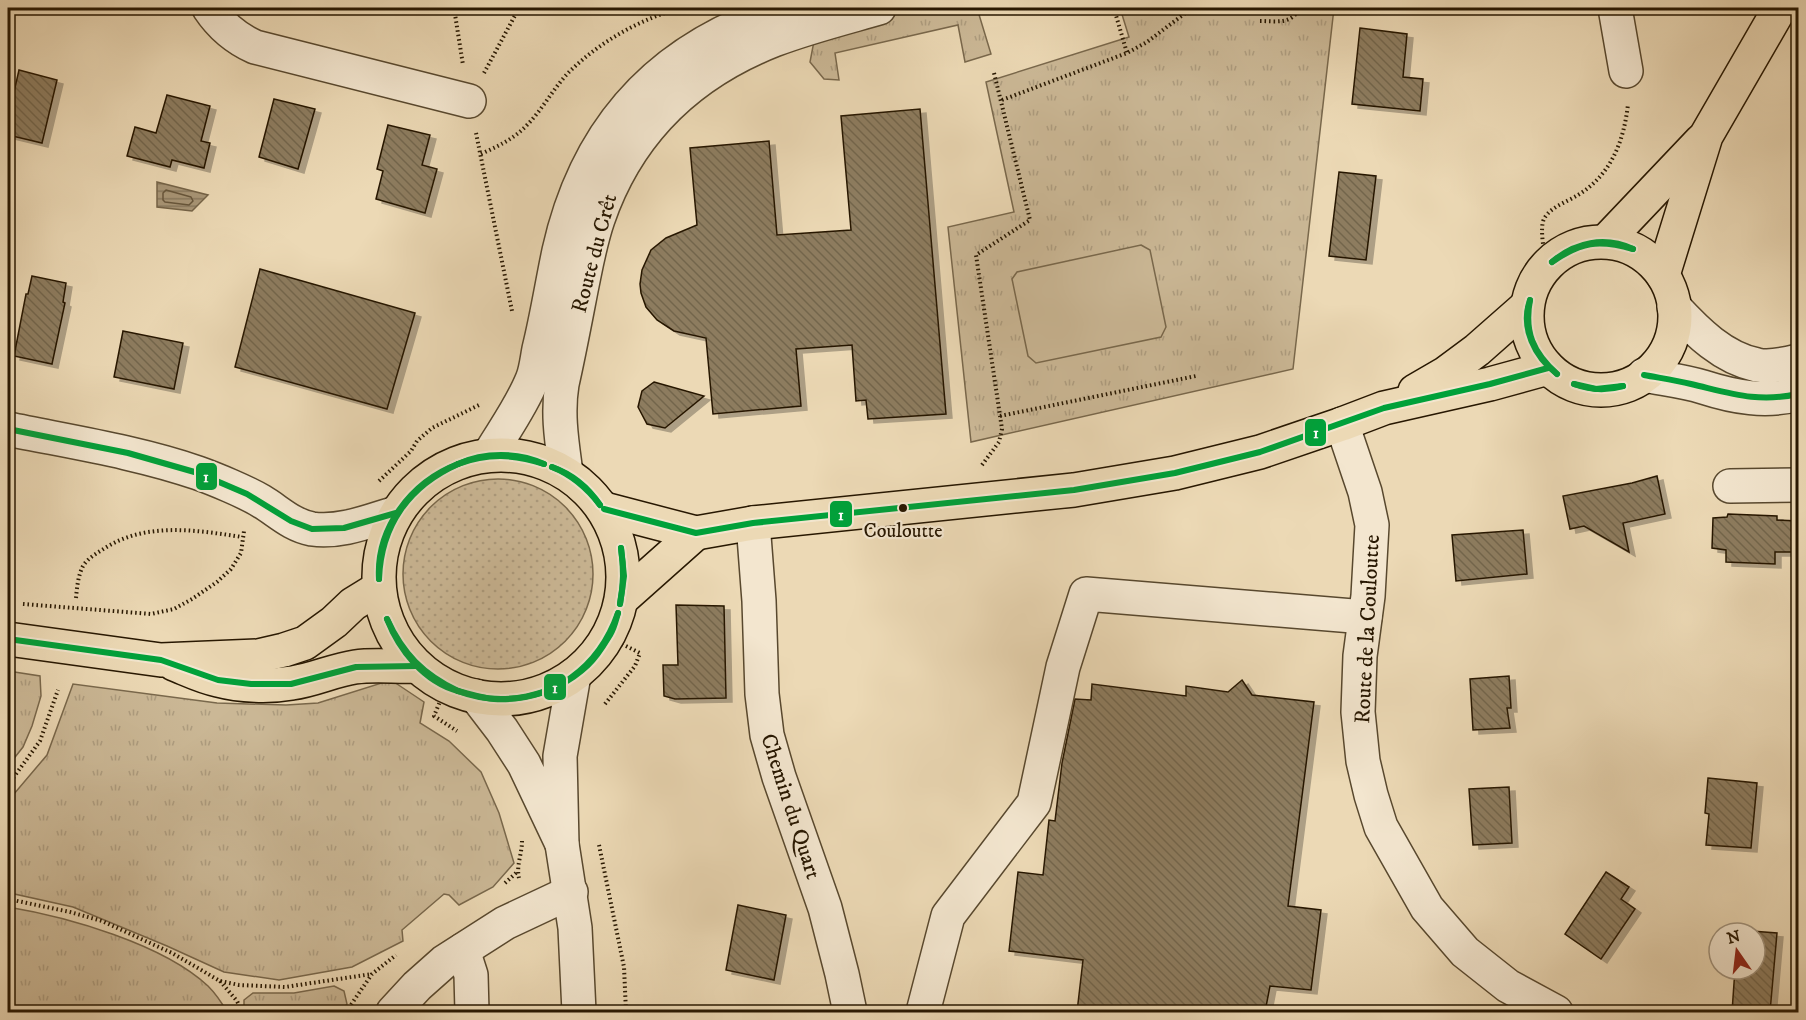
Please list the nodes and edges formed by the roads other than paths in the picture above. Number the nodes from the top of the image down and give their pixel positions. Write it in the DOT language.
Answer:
graph roads {
  1 [pos="209,8"];
  2 [pos="784,8"];
  3 [pos="879,8"];
  4 [pos="1615,8"];
  5 [pos="1780,8"];
  6 [pos="1626,71"];
  7 [pos="468,101"];
  8 [pos="1706,136"];
  9 [pos="1606,242"];
  10 [pos="1663,275"];
  11 [pos="1527,306"];
  12 [pos="1674,307"];
  13 [pos="1798,361"];
  14 [pos="1548,368"];
  15 [pos="1644,375"];
  16 [pos="1798,394"];
  17 [pos="1384,408"];
  18 [pos="1342,424"];
  19 [pos="8,429"];
  20 [pos="489,455"];
  21 [pos="566,473"];
  22 [pos="1798,485"];
  23 [pos="1730,486"];
  24 [pos="604,509"];
  25 [pos="396,513"];
  26 [pos="753,523"];
  27 [pos="696,533"];
  28 [pos="379,588"];
  29 [pos="623,598"];
  30 [pos="1365,617"];
  31 [pos="8,639"];
  32 [pos="161,660"];
  33 [pos="416,666"];
  34 [pos="574,675"];
  35 [pos="476,696"];
  36 [pos="562,844"];
  37 [pos="571,892"];
  38 [pos="463,950"];
  39 [pos="393,1012"];
  40 [pos="472,1012"];
  41 [pos="579,1012"];
  42 [pos="849,1012"];
  43 [pos="923,1012"];
  44 [pos="1556,1012"];
  1 -- 7 [label="street"];
  2 -- 20 [label="street, Route du Crêt"];
  3 -- 21 [label="street, Route du Crêt"];
  4 -- 6 [label="street"];
  5 -- 8 [label="main road"];
  8 -- 9 [label="main road"];
  8 -- 10 [label="main road"];
  9 -- 10 [label="main road"];
  9 -- 11 [label="main road"];
  10 -- 12 [label="main road"];
  11 -- 14 [label="main road"];
  11 -- 17 [label="main road"];
  12 -- 13 [label="street"];
  12 -- 15 [label="main road"];
  14 -- 15 [label="main road"];
  14 -- 17 [label="main road"];
  15 -- 16 [label="street"];
  17 -- 18 [label="main road"];
  18 -- 26 [label="main road"];
  18 -- 30 [label="street, Route de la Couloutte"];
  19 -- 25 [label="street"];
  20 -- 21 [label="main road"];
  20 -- 25 [label="main road"];
  21 -- 24 [label="main road"];
  22 -- 23 [label="street"];
  24 -- 27 [label="main road"];
  24 -- 29 [label="main road"];
  25 -- 28 [label="main road"];
  26 -- 27 [label="main road"];
  26 -- 42 [label="street, Chemin du Quart"];
  27 -- 29 [label="main road"];
  28 -- 32 [label="main road"];
  28 -- 33 [label="main road"];
  29 -- 34 [label="main road"];
  30 -- 43 [label="street"];
  30 -- 44 [label="street, Route de la Couloutte"];
  31 -- 32 [label="main road"];
  32 -- 33 [label="main road"];
  33 -- 35 [label="main road"];
  34 -- 35 [label="main road"];
  34 -- 36 [label="street"];
  35 -- 36 [label="street"];
  36 -- 37 [label="street"];
  37 -- 38 [label="street"];
  37 -- 41 [label="street"];
  38 -- 39 [label="street"];
  38 -- 40 [label="street"];
}
